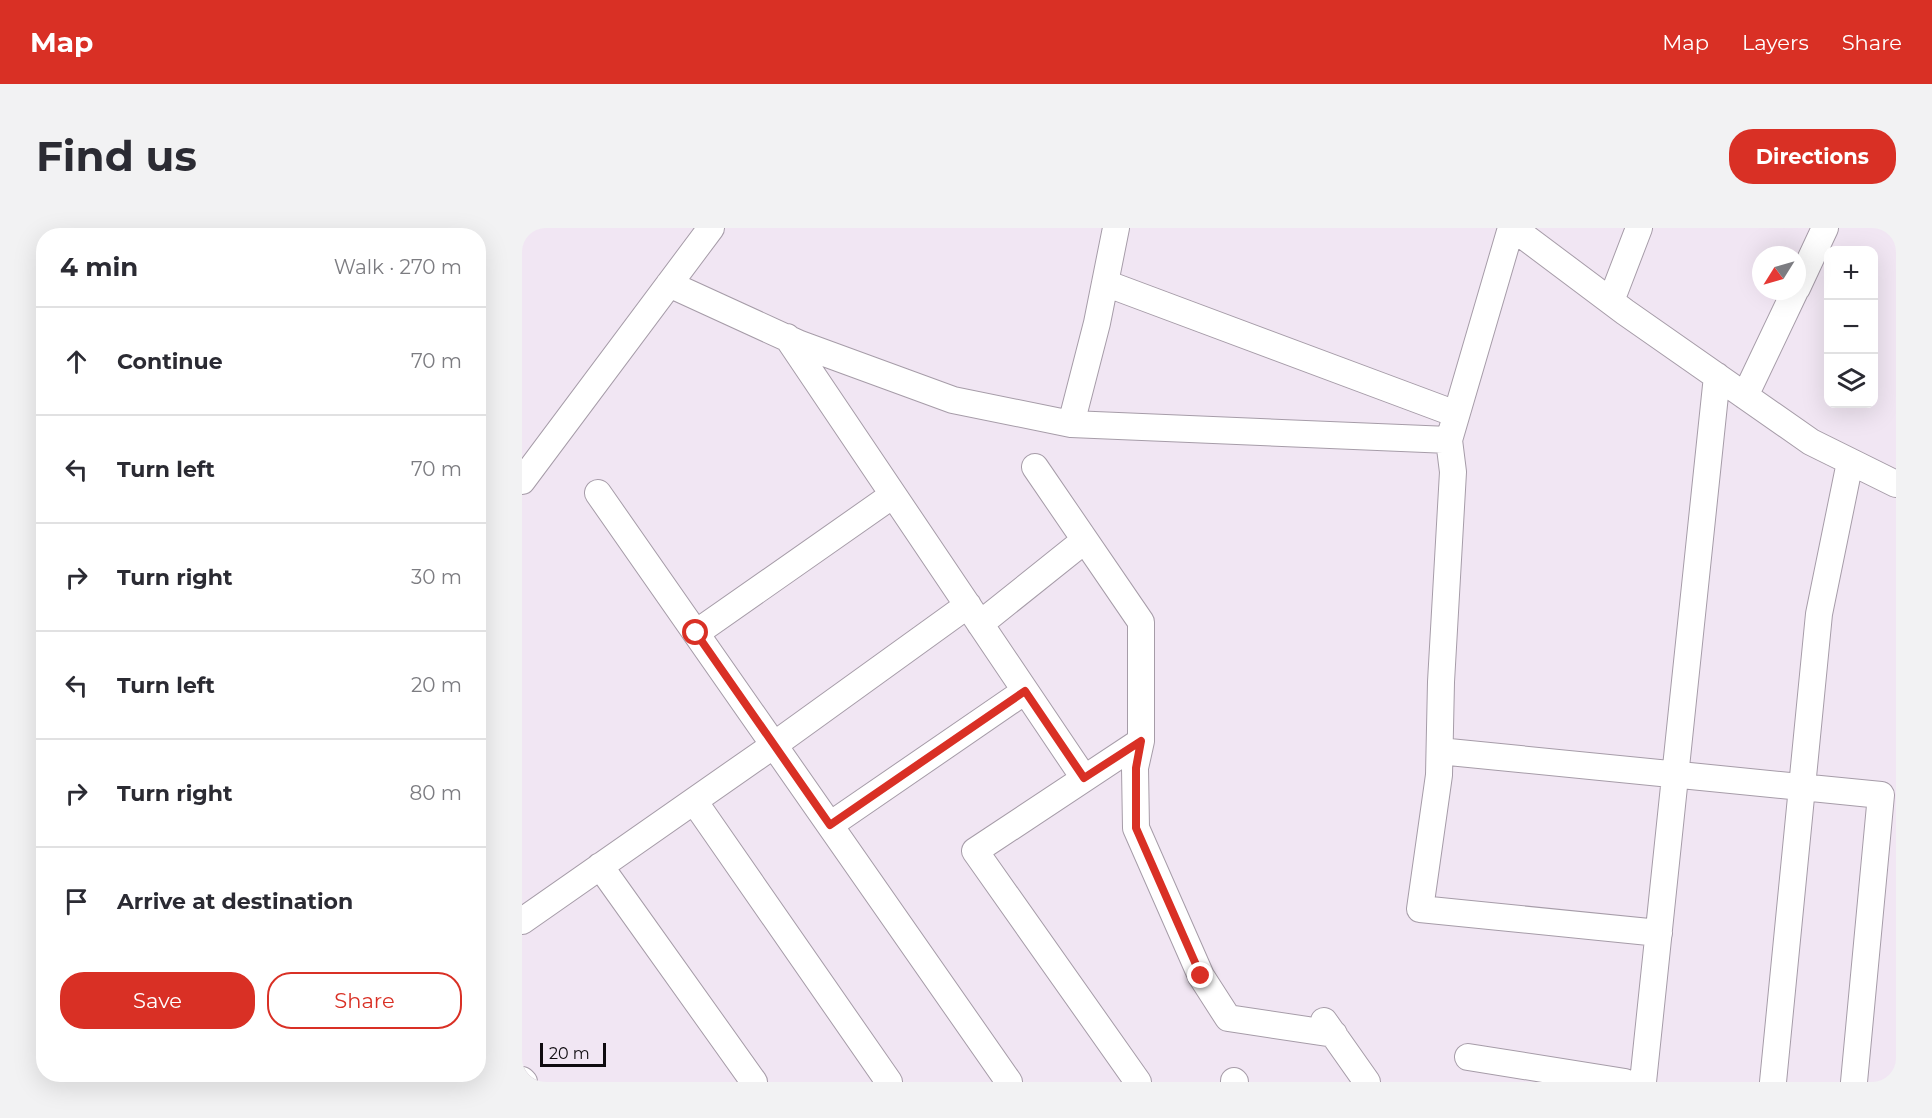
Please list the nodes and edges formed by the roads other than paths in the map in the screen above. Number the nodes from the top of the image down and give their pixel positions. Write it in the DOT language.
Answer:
graph roads {
  1 [pos="711,228"];
  2 [pos="1116,228"];
  3 [pos="1512,228"];
  4 [pos="1639,228"];
  5 [pos="1825,228"];
  6 [pos="1806,268"];
  7 [pos="1105,283"];
  8 [pos="669,284"];
  9 [pos="1791,300"];
  10 [pos="1611,302"];
  11 [pos="787,338"];
  12 [pos="1717,376"];
  13 [pos="1745,396"];
  14 [pos="1456,414"];
  15 [pos="1071,424"];
  16 [pos="1449,440"];
  17 [pos="1850,462"];
  18 [pos="1035,467"];
  19 [pos="522,481"];
  20 [pos="1896,484"];
  21 [pos="598,494"];
  22 [pos="893,495"];
  23 [pos="1085,540"];
  24 [pos="974,614"];
  25 [pos="696,633"];
  26 [pos="1025,691"];
  27 [pos="1141,741"];
  28 [pos="774,745"];
  29 [pos="1449,752"];
  30 [pos="1675,775"];
  31 [pos="1084,778"];
  32 [pos="1802,787"];
  33 [pos="694,801"];
  34 [pos="830,825"];
  35 [pos="600,866"];
  36 [pos="522,921"];
  37 [pos="1659,933"];
  38 [pos="1467,1058"];
  39 [pos="754,1082"];
  40 [pos="889,1082"];
  41 [pos="1009,1082"];
  42 [pos="1138,1082"];
  43 [pos="1367,1082"];
  44 [pos="1625,1082"];
  45 [pos="1643,1082"];
  46 [pos="1773,1082"];
  47 [pos="1854,1082"];
  1 -- 8 [label="street"];
  2 -- 7 [label="street"];
  3 -- 10 [label="street"];
  3 -- 14 [label="street"];
  4 -- 10 [label="street"];
  5 -- 6 [label="street"];
  7 -- 14 [label="street"];
  7 -- 15 [label="street"];
  8 -- 11 [label="street"];
  8 -- 19 [label="street"];
  9 -- 13 [label="street"];
  10 -- 12 [label="street"];
  11 -- 15 [label="street"];
  11 -- 22 [label="street"];
  12 -- 13 [label="street"];
  12 -- 30 [label="street"];
  13 -- 17 [label="street"];
  14 -- 16 [label="street"];
  15 -- 16 [label="street"];
  16 -- 37 [label="street"];
  17 -- 20 [label="street"];
  17 -- 32 [label="street"];
  18 -- 23 [label="street"];
  21 -- 25 [label="street"];
  22 -- 24 [label="street"];
  22 -- 25 [label="street"];
  23 -- 24 [label="street"];
  23 -- 27 [label="street"];
  24 -- 26 [label="street"];
  24 -- 28 [label="street"];
  25 -- 28 [label="street"];
  26 -- 31 [label="street"];
  26 -- 34 [label="street"];
  27 -- 31 [label="street"];
  27 -- 43 [label="street"];
  28 -- 33 [label="street"];
  28 -- 34 [label="street"];
  29 -- 30 [label="street"];
  30 -- 32 [label="street"];
  30 -- 37 [label="street"];
  31 -- 42 [label="street"];
  32 -- 46 [label="street"];
  32 -- 47 [label="street"];
  33 -- 35 [label="street"];
  33 -- 40 [label="street"];
  34 -- 41 [label="street"];
  35 -- 36 [label="street"];
  35 -- 39 [label="street"];
  37 -- 45 [label="street"];
  38 -- 44 [label="street"];
}
